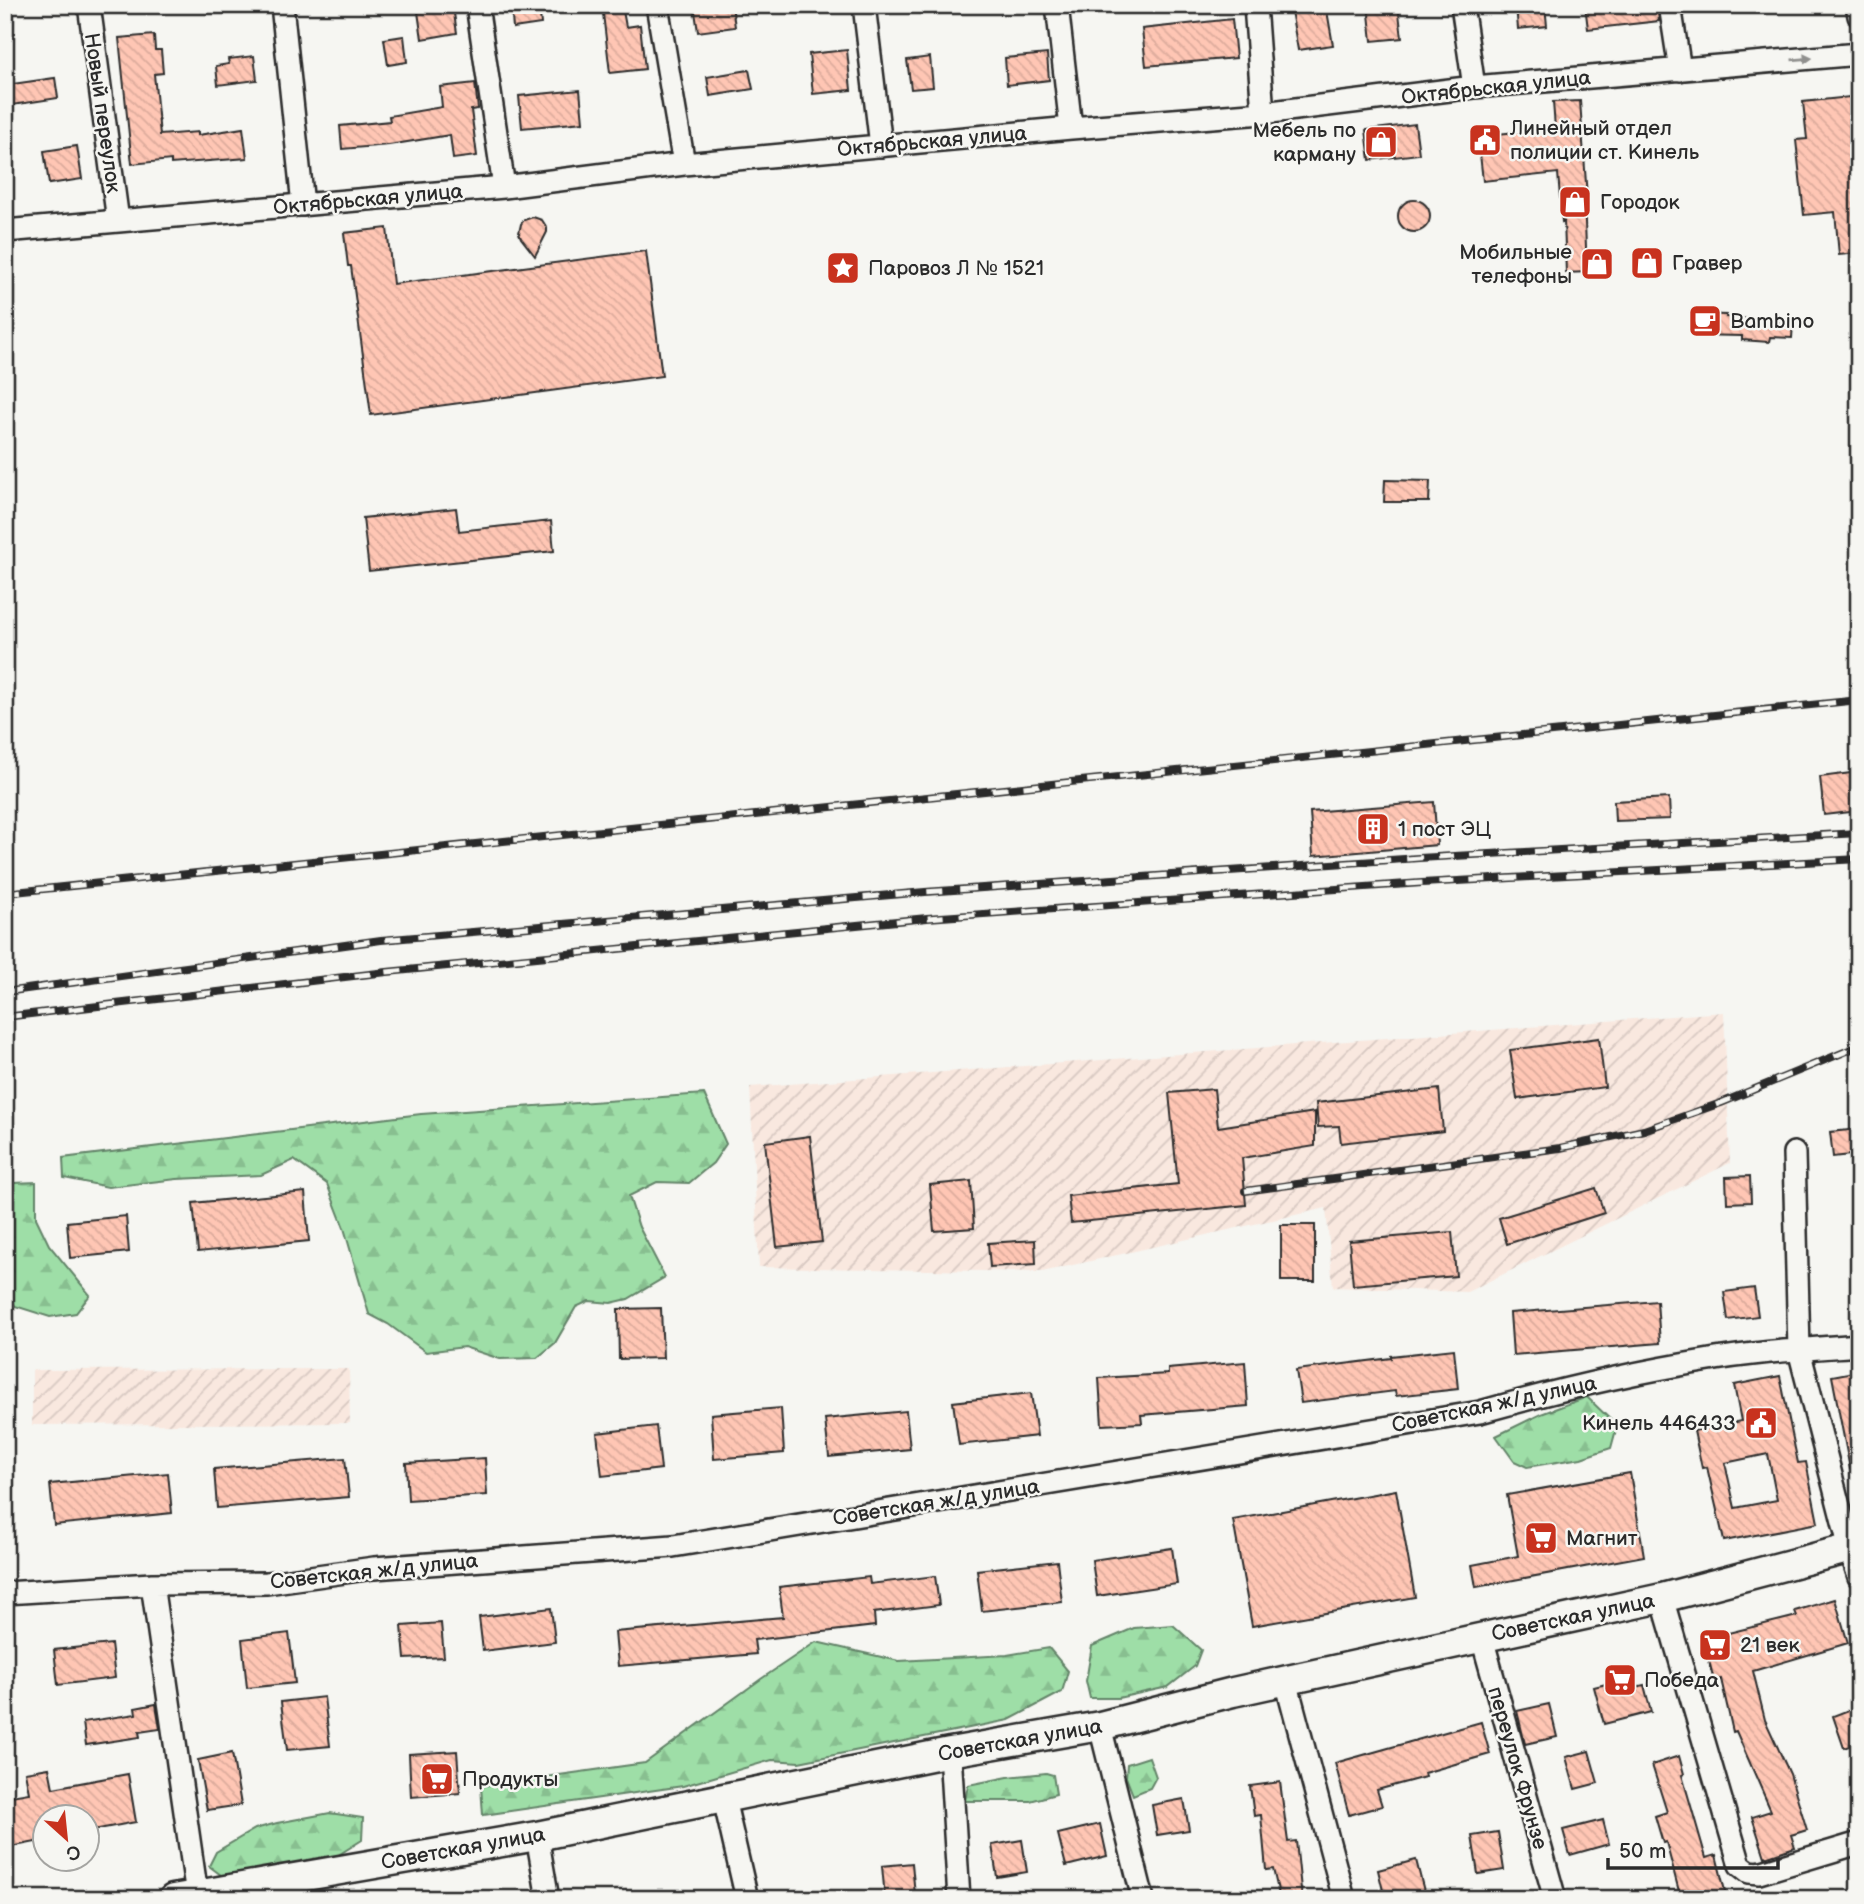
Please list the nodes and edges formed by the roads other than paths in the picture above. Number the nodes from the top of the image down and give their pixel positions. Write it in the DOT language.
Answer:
graph roads {
  1 [pos="89,5"];
  2 [pos="282,5"];
  3 [pos="477,5"];
  4 [pos="657,5"];
  5 [pos="864,5"];
  6 [pos="1057,5"];
  7 [pos="1255,5"];
  8 [pos="1462,5"];
  9 [pos="1670,5"];
  10 [pos="1857,5"];
  11 [pos="1859,16"];
  12 [pos="1859,54"];
  13 [pos="1679,70"];
  14 [pos="1474,87"];
  15 [pos="1263,113"];
  16 [pos="1072,128"];
  17 [pos="881,146"];
  18 [pos="684,164"];
  19 [pos="504,187"];
  20 [pos="303,205"];
  21 [pos="118,221"];
  22 [pos="5,231"];
  23 [pos="1794,1153"];
  24 [pos="1859,1345"];
  25 [pos="1799,1350"];
  26 [pos="1854,1548"];
  27 [pos="1859,1577"];
  28 [pos="152,1584"];
  29 [pos="5,1593"];
  30 [pos="1662,1598"];
  31 [pos="1482,1637"];
  32 [pos="1286,1681"];
  33 [pos="1100,1726"];
  34 [pos="950,1752"];
  35 [pos="724,1799"];
  36 [pos="537,1836"];
  37 [pos="1859,1843"];
  38 [pos="185,1897"];
  39 [pos="548,1899"];
  40 [pos="747,1899"];
  41 [pos="959,1899"];
  42 [pos="1143,1899"];
  43 [pos="1344,1899"];
  44 [pos="1555,1899"];
  1 -- 21 [label="street, Новый переулок"];
  2 -- 20 [label="street"];
  3 -- 19 [label="street"];
  4 -- 18 [label="street"];
  5 -- 17 [label="street"];
  6 -- 16 [label="street"];
  7 -- 15 [label="street"];
  8 -- 14 [label="street"];
  9 -- 13 [label="street"];
  10 -- 11 [label="street"];
  13 -- 12 [label="street, Октябрьская улица, one-way"];
  13 -- 14 [label="street, Октябрьская улица"];
  14 -- 15 [label="street, Октябрьская улица"];
  15 -- 16 [label="street, Октябрьская улица"];
  16 -- 17 [label="street, Октябрьская улица"];
  17 -- 18 [label="street, Октябрьская улица"];
  18 -- 19 [label="street, Октябрьская улица"];
  19 -- 20 [label="street, Октябрьская улица"];
  20 -- 21 [label="street, Октябрьская улица"];
  21 -- 22 [label="street, Октябрьская улица"];
  23 -- 25 [label="street"];
  24 -- 25 [label="street, Советская ж/д улица"];
  25 -- 26 [label="street"];
  25 -- 28 [label="street, Советская ж/д улица"];
  26 -- 27 [label="street"];
  26 -- 30 [label="main road, Советская улица"];
  28 -- 29 [label="street, Советская ж/д улица"];
  28 -- 38 [label="street"];
  30 -- 31 [label="main road, Советская улица"];
  30 -- 37 [label="street"];
  31 -- 32 [label="main road, Советская улица"];
  31 -- 44 [label="street, переулок Фрунзе"];
  32 -- 33 [label="main road, Советская улица"];
  32 -- 43 [label="street"];
  33 -- 34 [label="main road, Советская улица"];
  33 -- 42 [label="street"];
  34 -- 35 [label="main road, Советская улица"];
  34 -- 41 [label="street"];
  35 -- 36 [label="main road, Советская улица"];
  35 -- 40 [label="street"];
  36 -- 38 [label="main road, Советская улица"];
  36 -- 39 [label="street"];
}
